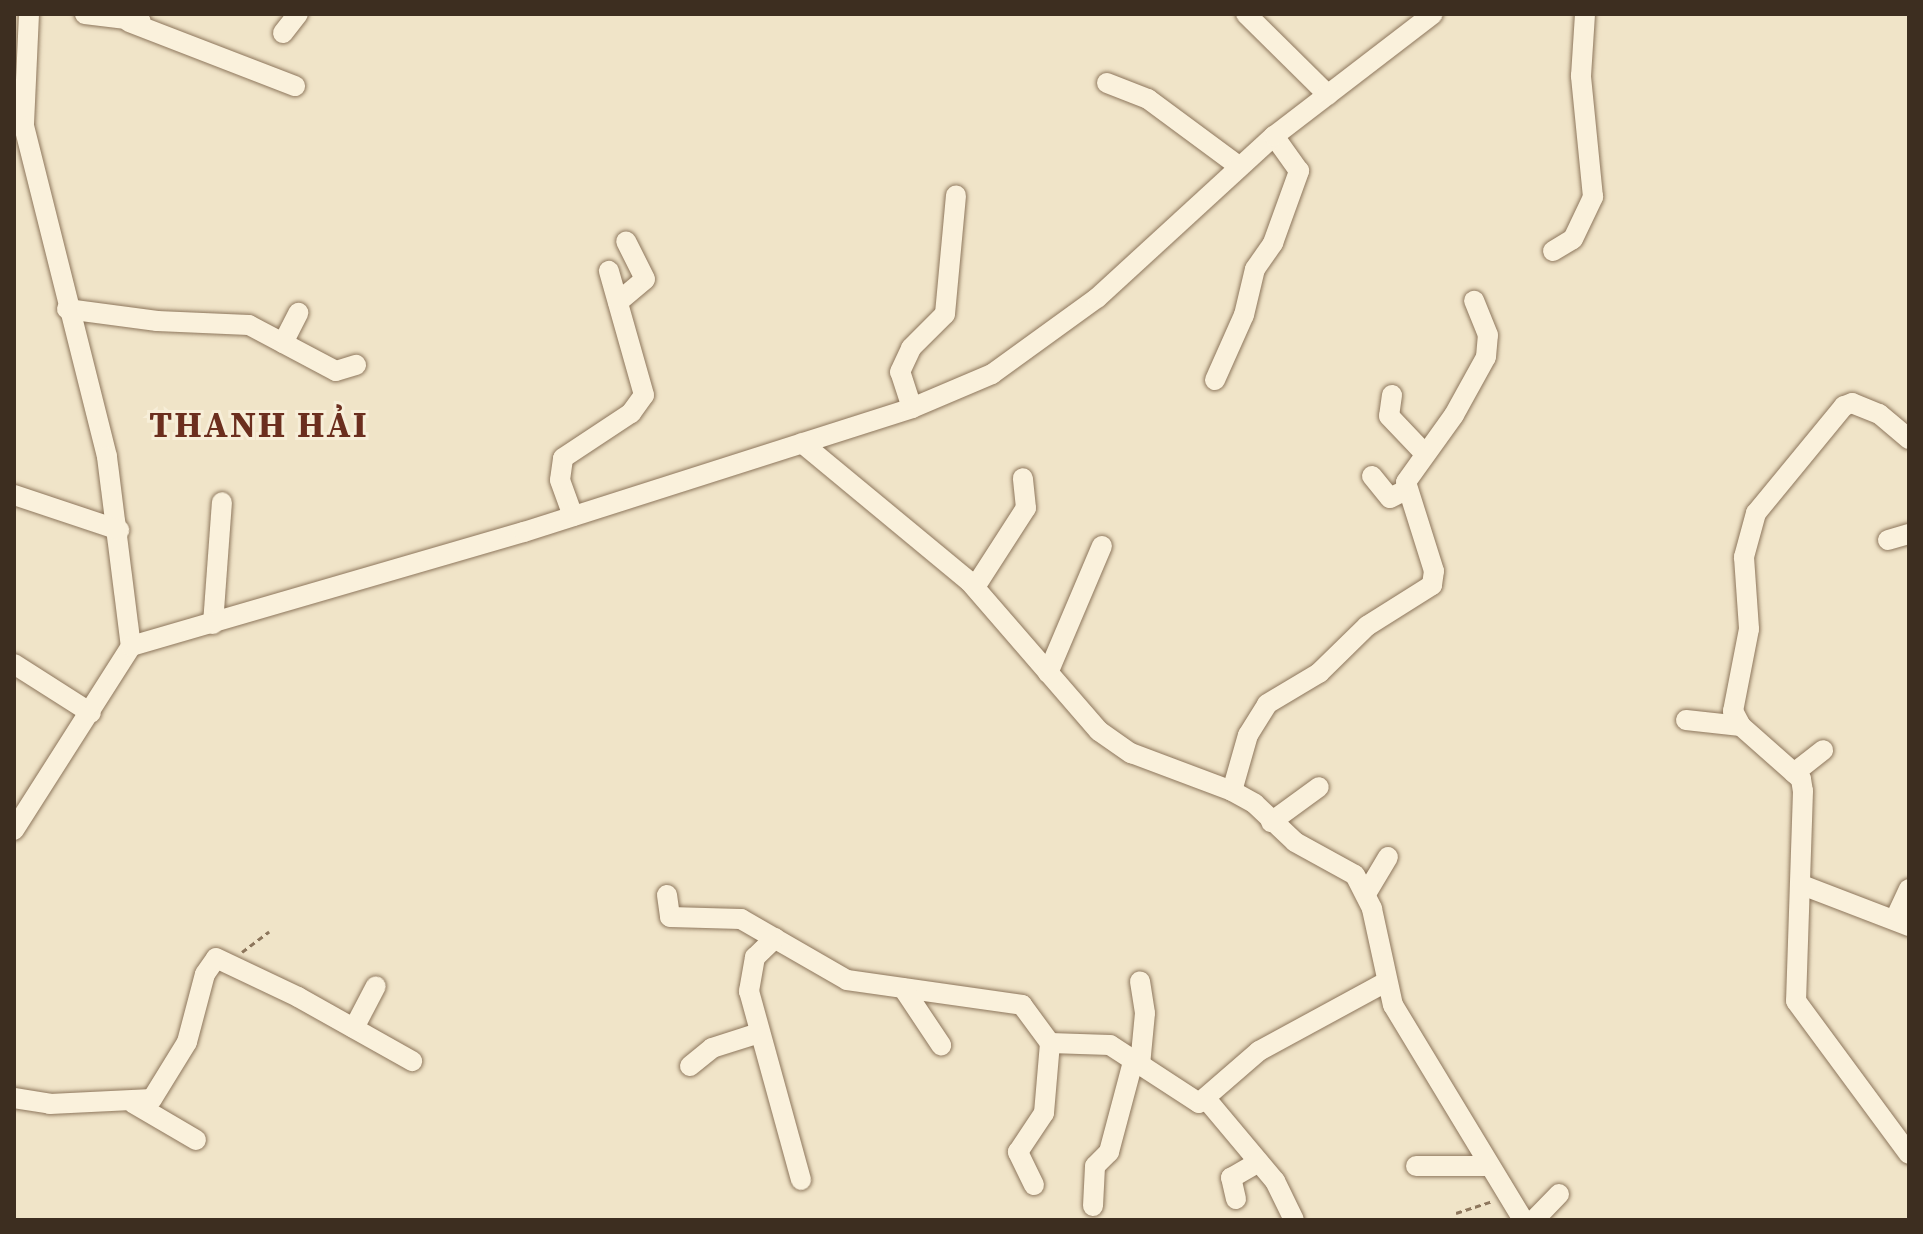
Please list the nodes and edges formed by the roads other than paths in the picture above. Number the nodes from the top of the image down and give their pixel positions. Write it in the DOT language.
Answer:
graph roads {
  1 [pos="29,14"];
  2 [pos="85,14"];
  3 [pos="298,14"];
  4 [pos="1246,14"];
  5 [pos="1433,14"];
  6 [pos="1585,14"];
  7 [pos="139,18"];
  8 [pos="283,33"];
  9 [pos="1107,83"];
  10 [pos="295,86"];
  11 [pos="1328,95"];
  12 [pos="1274,136"];
  13 [pos="1240,167"];
  14 [pos="956,196"];
  15 [pos="626,241"];
  16 [pos="1553,251"];
  17 [pos="609,271"];
  18 [pos="1474,301"];
  19 [pos="618,302"];
  20 [pos="67,309"];
  21 [pos="298,313"];
  22 [pos="283,343"];
  23 [pos="356,365"];
  24 [pos="1215,380"];
  25 [pos="1392,395"];
  26 [pos="912,408"];
  27 [pos="1909,439"];
  28 [pos="802,443"];
  29 [pos="1425,454"];
  30 [pos="1372,476"];
  31 [pos="1023,478"];
  32 [pos="1406,490"];
  33 [pos="14,495"];
  34 [pos="222,502"];
  35 [pos="573,516"];
  36 [pos="119,530"];
  37 [pos="1909,534"];
  38 [pos="1888,540"];
  39 [pos="1102,546"];
  40 [pos="975,587"];
  41 [pos="213,624"];
  42 [pos="131,646"];
  43 [pos="14,664"];
  44 [pos="1048,673"];
  45 [pos="91,713"];
  46 [pos="1686,720"];
  47 [pos="1741,726"];
  48 [pos="1823,750"];
  49 [pos="1794,773"];
  50 [pos="1319,787"];
  51 [pos="1232,791"];
  52 [pos="1271,822"];
  53 [pos="14,830"];
  54 [pos="1388,857"];
  55 [pos="1802,885"];
  56 [pos="1909,889"];
  57 [pos="1366,894"];
  58 [pos="667,895"];
  59 [pos="1902,922"];
  60 [pos="775,938"];
  61 [pos="1140,981"];
  62 [pos="1386,982"];
  63 [pos="376,986"];
  64 [pos="903,988"];
  65 [pos="354,1028"];
  66 [pos="759,1033"];
  67 [pos="1050,1043"];
  68 [pos="941,1045"];
  69 [pos="412,1061"];
  70 [pos="1136,1064"];
  71 [pos="690,1066"];
  72 [pos="14,1098"];
  73 [pos="1207,1100"];
  74 [pos="133,1103"];
  75 [pos="196,1140"];
  76 [pos="1908,1146"];
  77 [pos="1259,1162"];
  78 [pos="1416,1166"];
  79 [pos="1489,1166"];
  80 [pos="801,1180"];
  81 [pos="1034,1185"];
  82 [pos="1559,1194"];
  83 [pos="1236,1199"];
  84 [pos="1093,1206"];
  85 [pos="1294,1220"];
  86 [pos="1523,1220"];
  87 [pos="1534,1220"];
  1 -- 20 [label="street"];
  2 -- 7 [label="street"];
  3 -- 8 [label="street"];
  4 -- 11 [label="street"];
  5 -- 11 [label="street"];
  6 -- 16 [label="street"];
  7 -- 10 [label="street"];
  9 -- 13 [label="street"];
  11 -- 12 [label="street"];
  12 -- 13 [label="street"];
  12 -- 24 [label="street"];
  13 -- 26 [label="street"];
  14 -- 26 [label="street"];
  15 -- 19 [label="street"];
  17 -- 19 [label="street"];
  18 -- 29 [label="street"];
  19 -- 35 [label="street"];
  20 -- 22 [label="street"];
  20 -- 36 [label="street"];
  21 -- 22 [label="street"];
  22 -- 23 [label="street"];
  25 -- 29 [label="street"];
  26 -- 28 [label="street"];
  27 -- 47 [label="street"];
  28 -- 35 [label="street"];
  28 -- 40 [label="street"];
  29 -- 32 [label="street"];
  30 -- 32 [label="street"];
  31 -- 40 [label="street"];
  32 -- 51 [label="street"];
  33 -- 36 [label="street"];
  34 -- 41 [label="street"];
  35 -- 41 [label="street"];
  36 -- 42 [label="street"];
  37 -- 38 [label="street"];
  39 -- 44 [label="street"];
  40 -- 44 [label="street"];
  41 -- 42 [label="street"];
  42 -- 45 [label="street"];
  43 -- 45 [label="street"];
  44 -- 51 [label="street"];
  45 -- 53 [label="street"];
  46 -- 47 [label="street"];
  47 -- 49 [label="street"];
  48 -- 49 [label="street"];
  49 -- 55 [label="street"];
  50 -- 52 [label="street"];
  51 -- 52 [label="street"];
  52 -- 57 [label="street"];
  54 -- 57 [label="street"];
  55 -- 59 [label="street"];
  55 -- 76 [label="street"];
  56 -- 59 [label="street"];
  57 -- 62 [label="street"];
  58 -- 60 [label="street"];
  60 -- 64 [label="street"];
  60 -- 66 [label="street"];
  61 -- 70 [label="street"];
  62 -- 73 [label="street"];
  62 -- 79 [label="street"];
  63 -- 65 [label="street"];
  64 -- 67 [label="street"];
  64 -- 68 [label="street"];
  65 -- 69 [label="street"];
  65 -- 74 [label="street"];
  66 -- 71 [label="street"];
  66 -- 80 [label="street"];
  67 -- 70 [label="street"];
  67 -- 81 [label="street"];
  70 -- 73 [label="street"];
  70 -- 84 [label="street"];
  72 -- 74 [label="street"];
  73 -- 77 [label="street"];
  74 -- 75 [label="street"];
  77 -- 83 [label="street"];
  77 -- 85 [label="street"];
  78 -- 79 [label="street"];
  79 -- 86 [label="street"];
  82 -- 87 [label="street"];
}
